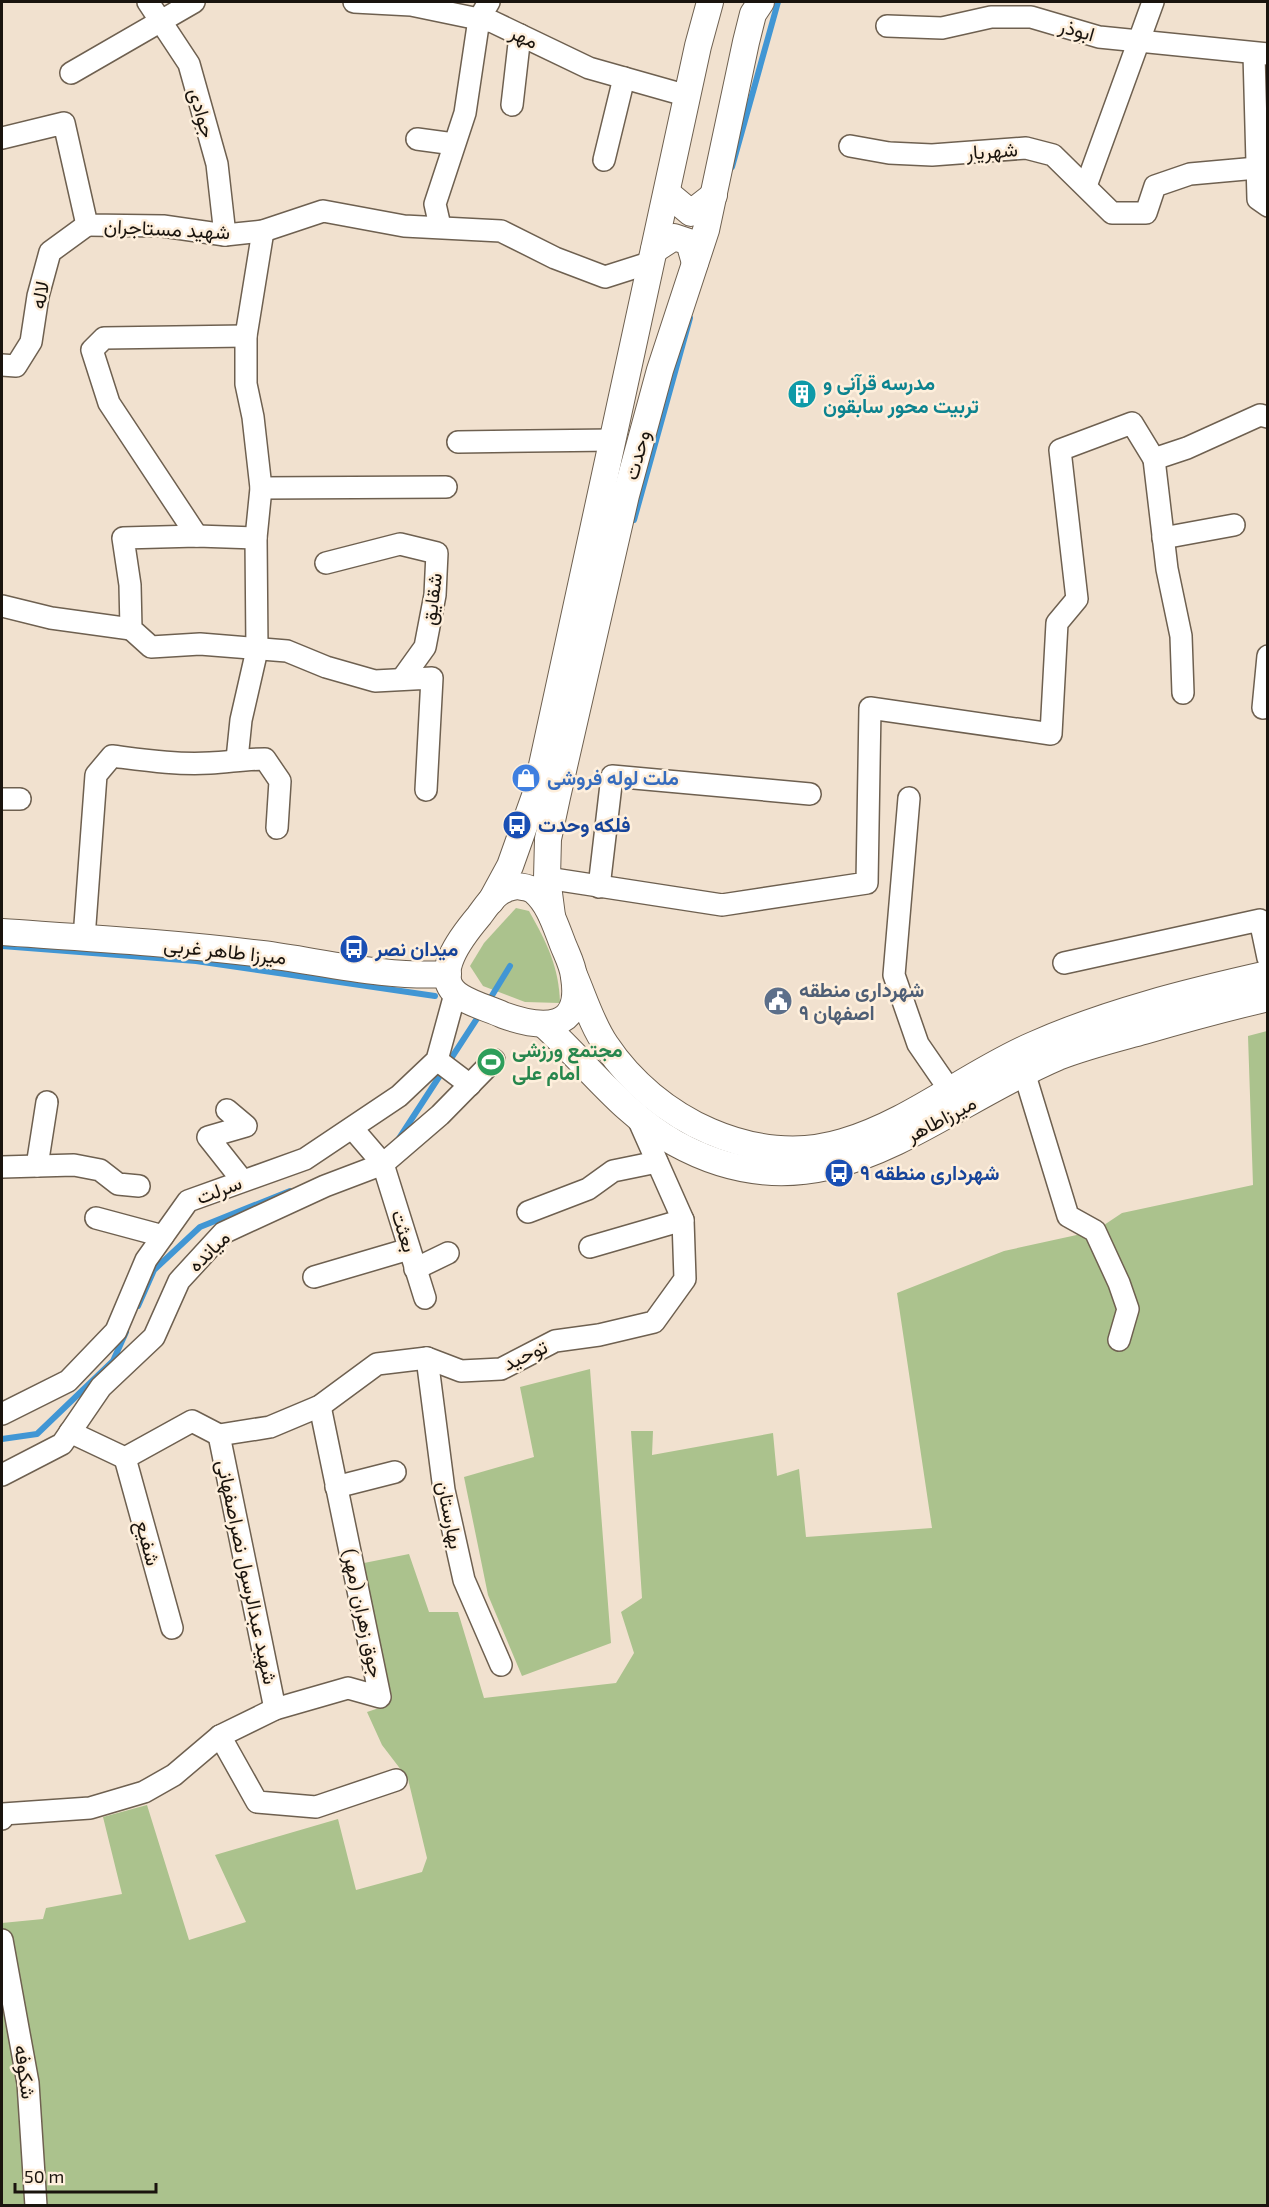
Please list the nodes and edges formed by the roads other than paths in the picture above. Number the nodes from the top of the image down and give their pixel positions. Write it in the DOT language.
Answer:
graph roads {
  1 [pos="194,2"];
  2 [pos="354,2"];
  3 [pos="710,2"];
  4 [pos="761,2"];
  5 [pos="1153,2"];
  6 [pos="154,10"];
  7 [pos="484,10"];
  8 [pos="887,26"];
  9 [pos="520,35"];
  10 [pos="1136,42"];
  11 [pos="1261,54"];
  12 [pos="71,73"];
  13 [pos="624,78"];
  14 [pos="688,96"];
  15 [pos="512,105"];
  16 [pos="2,138"];
  17 [pos="417,139"];
  18 [pos="454,144"];
  19 [pos="850,146"];
  20 [pos="604,160"];
  21 [pos="1262,167"];
  22 [pos="1086,186"];
  23 [pos="667,193"];
  24 [pos="714,195"];
  25 [pos="1268,206"];
  26 [pos="87,225"];
  27 [pos="440,226"];
  28 [pos="263,231"];
  29 [pos="225,235"];
  30 [pos="653,256"];
  31 [pos="695,264"];
  32 [pos="246,336"];
  33 [pos="2,365"];
  34 [pos="1268,417"];
  35 [pos="614,440"];
  36 [pos="458,442"];
  37 [pos="1154,459"];
  38 [pos="446,487"];
  39 [pos="261,488"];
  40 [pos="1234,525"];
  41 [pos="197,536"];
  42 [pos="256,538"];
  43 [pos="1163,538"];
  44 [pos="326,563"];
  45 [pos="2,606"];
  46 [pos="131,629"];
  47 [pos="257,650"];
  48 [pos="1268,656"];
  49 [pos="402,679"];
  50 [pos="1183,693"];
  51 [pos="1263,708"];
  52 [pos="237,759"];
  53 [pos="426,790"];
  54 [pos="810,794"];
  55 [pos="909,798"];
  56 [pos="277,828"];
  57 [pos="547,878"];
  58 [pos="599,887"];
  59 [pos="491,901"];
  60 [pos="552,916"];
  61 [pos="2,932"];
  62 [pos="84,938"];
  63 [pos="1268,958"];
  64 [pos="1064,963"];
  65 [pos="1268,974"];
  66 [pos="574,975"];
  67 [pos="451,984"];
  68 [pos="1268,998"];
  69 [pos="544,1025"];
  70 [pos="494,1060"];
  71 [pos="442,1064"];
  72 [pos="1023,1072"];
  73 [pos="470,1085"];
  74 [pos="949,1089"];
  75 [pos="47,1102"];
  76 [pos="227,1110"];
  77 [pos="639,1121"];
  78 [pos="353,1129"];
  79 [pos="379,1159"];
  80 [pos="657,1162"];
  81 [pos="37,1166"];
  82 [pos="2,1167"];
  83 [pos="242,1180"];
  84 [pos="139,1186"];
  85 [pos="528,1212"];
  86 [pos="96,1218"];
  87 [pos="683,1220"];
  88 [pos="163,1236"];
  89 [pos="590,1247"];
  90 [pos="448,1253"];
  91 [pos="412,1259"];
  92 [pos="314,1277"];
  93 [pos="425,1299"];
  94 [pos="1119,1340"];
  95 [pos="427,1358"];
  96 [pos="320,1406"];
  97 [pos="2,1414"];
  98 [pos="70,1432"];
  99 [pos="219,1435"];
  100 [pos="125,1458"];
  101 [pos="395,1472"];
  102 [pos="2,1475"];
  103 [pos="336,1486"];
  104 [pos="172,1628"];
  105 [pos="501,1665"];
  106 [pos="275,1709"];
  107 [pos="220,1736"];
  108 [pos="396,1780"];
  109 [pos="2,1813"];
  110 [pos="2,1940"];
  111 [pos="36,2205"];
  1 -- 6 [label="street"];
  2 -- 7 [label="street, مهر"];
  3 -- 14 [label="main road, وحدت"];
  4 -- 24 [label="main road, وحدت"];
  5 -- 10 [label="street"];
  6 -- 12 [label="street"];
  6 -- 29 [label="street, جوادی"];
  7 -- 9 [label="street, مهر"];
  7 -- 18 [label="street"];
  8 -- 10 [label="street, ابوذر"];
  9 -- 13 [label="street, مهر"];
  9 -- 15 [label="street"];
  10 -- 11 [label="street, ابوذر"];
  10 -- 22 [label="street"];
  11 -- 21 [label="street"];
  13 -- 14 [label="street, مهر"];
  13 -- 20 [label="street"];
  14 -- 23 [label="main road, وحدت"];
  16 -- 26 [label="street, شهید مستاجران"];
  17 -- 18 [label="street"];
  18 -- 27 [label="street"];
  19 -- 22 [label="street, شهریار"];
  21 -- 22 [label="street, شهریار"];
  21 -- 25 [label="street"];
  23 -- 24 [label="main road"];
  23 -- 30 [label="main road, وحدت"];
  24 -- 31 [label="main road, وحدت"];
  26 -- 29 [label="street, شهید مستاجران"];
  26 -- 33 [label="street, لاله"];
  27 -- 28 [label="street, شهید مستاجران"];
  27 -- 30 [label="street, شهید مستاجران"];
  28 -- 29 [label="street, شهید مستاجران"];
  28 -- 32 [label="street"];
  30 -- 31 [label="main road"];
  30 -- 35 [label="main road, وحدت"];
  31 -- 57 [label="main road, وحدت"];
  32 -- 39 [label="street"];
  32 -- 41 [label="street"];
  34 -- 37 [label="street"];
  35 -- 36 [label="street"];
  35 -- 59 [label="main road, وحدت"];
  37 -- 43 [label="street"];
  37 -- 58 [label="street"];
  38 -- 39 [label="street"];
  39 -- 42 [label="street"];
  40 -- 43 [label="street"];
  41 -- 42 [label="street"];
  41 -- 46 [label="street"];
  42 -- 47 [label="street"];
  43 -- 50 [label="street"];
  44 -- 49 [label="street, شقایق"];
  45 -- 46 [label="street"];
  46 -- 47 [label="street"];
  47 -- 49 [label="street"];
  47 -- 52 [label="street"];
  48 -- 51 [label="street"];
  49 -- 53 [label="street"];
  52 -- 56 [label="street"];
  52 -- 62 [label="street"];
  54 -- 58 [label="street"];
  55 -- 74 [label="street"];
  57 -- 58 [label="street"];
  57 -- 60 [label="main road, وحدت"];
  59 -- 60 [label="main road"];
  59 -- 67 [label="main road"];
  60 -- 66 [label="main road"];
  61 -- 62 [label="main road, میرزا طاهر غربی"];
  62 -- 67 [label="main road, میرزا طاهر غربی"];
  63 -- 64 [label="street"];
  65 -- 74 [label="main road, میرزاطاهر"];
  66 -- 69 [label="main road"];
  66 -- 74 [label="main road, میرزاطاهر"];
  67 -- 69 [label="main road"];
  67 -- 71 [label="street, سرلت"];
  68 -- 72 [label="main road, میرزاطاهر"];
  69 -- 77 [label="main road, میرزاطاهر"];
  70 -- 73 [label="street, میانده"];
  71 -- 73 [label="street"];
  71 -- 78 [label="street, سرلت"];
  72 -- 77 [label="main road, میرزاطاهر"];
  72 -- 94 [label="street"];
  73 -- 79 [label="street, میانده"];
  75 -- 81 [label="street"];
  76 -- 83 [label="street"];
  77 -- 80 [label="street, توحید"];
  78 -- 79 [label="street"];
  78 -- 83 [label="street, سرلت"];
  79 -- 91 [label="street, بعثت"];
  79 -- 98 [label="street, میانده"];
  80 -- 85 [label="street"];
  80 -- 87 [label="street, توحید"];
  81 -- 82 [label="street"];
  81 -- 84 [label="street"];
  83 -- 88 [label="street, سرلت"];
  86 -- 88 [label="street"];
  87 -- 89 [label="street"];
  87 -- 95 [label="street, توحید"];
  88 -- 97 [label="street, سرلت"];
  90 -- 91 [label="street"];
  91 -- 92 [label="street"];
  91 -- 93 [label="street, بعثت"];
  95 -- 96 [label="street, توحید"];
  95 -- 105 [label="street, بهارستان"];
  96 -- 99 [label="street, توحید"];
  96 -- 103 [label="street, جوق زهران (مهر)"];
  98 -- 100 [label="street"];
  98 -- 102 [label="street, میانده"];
  99 -- 100 [label="street"];
  99 -- 106 [label="street, شهید عبدالرسول نصراصفهانی"];
  100 -- 104 [label="street, شفیع"];
  101 -- 103 [label="street"];
  103 -- 106 [label="street, جوق زهران (مهر)"];
  106 -- 107 [label="street, جوق زهران (مهر)"];
  107 -- 108 [label="street"];
  107 -- 109 [label="street, جوق زهران (مهر)"];
  110 -- 111 [label="street, شکوفه"];
}
